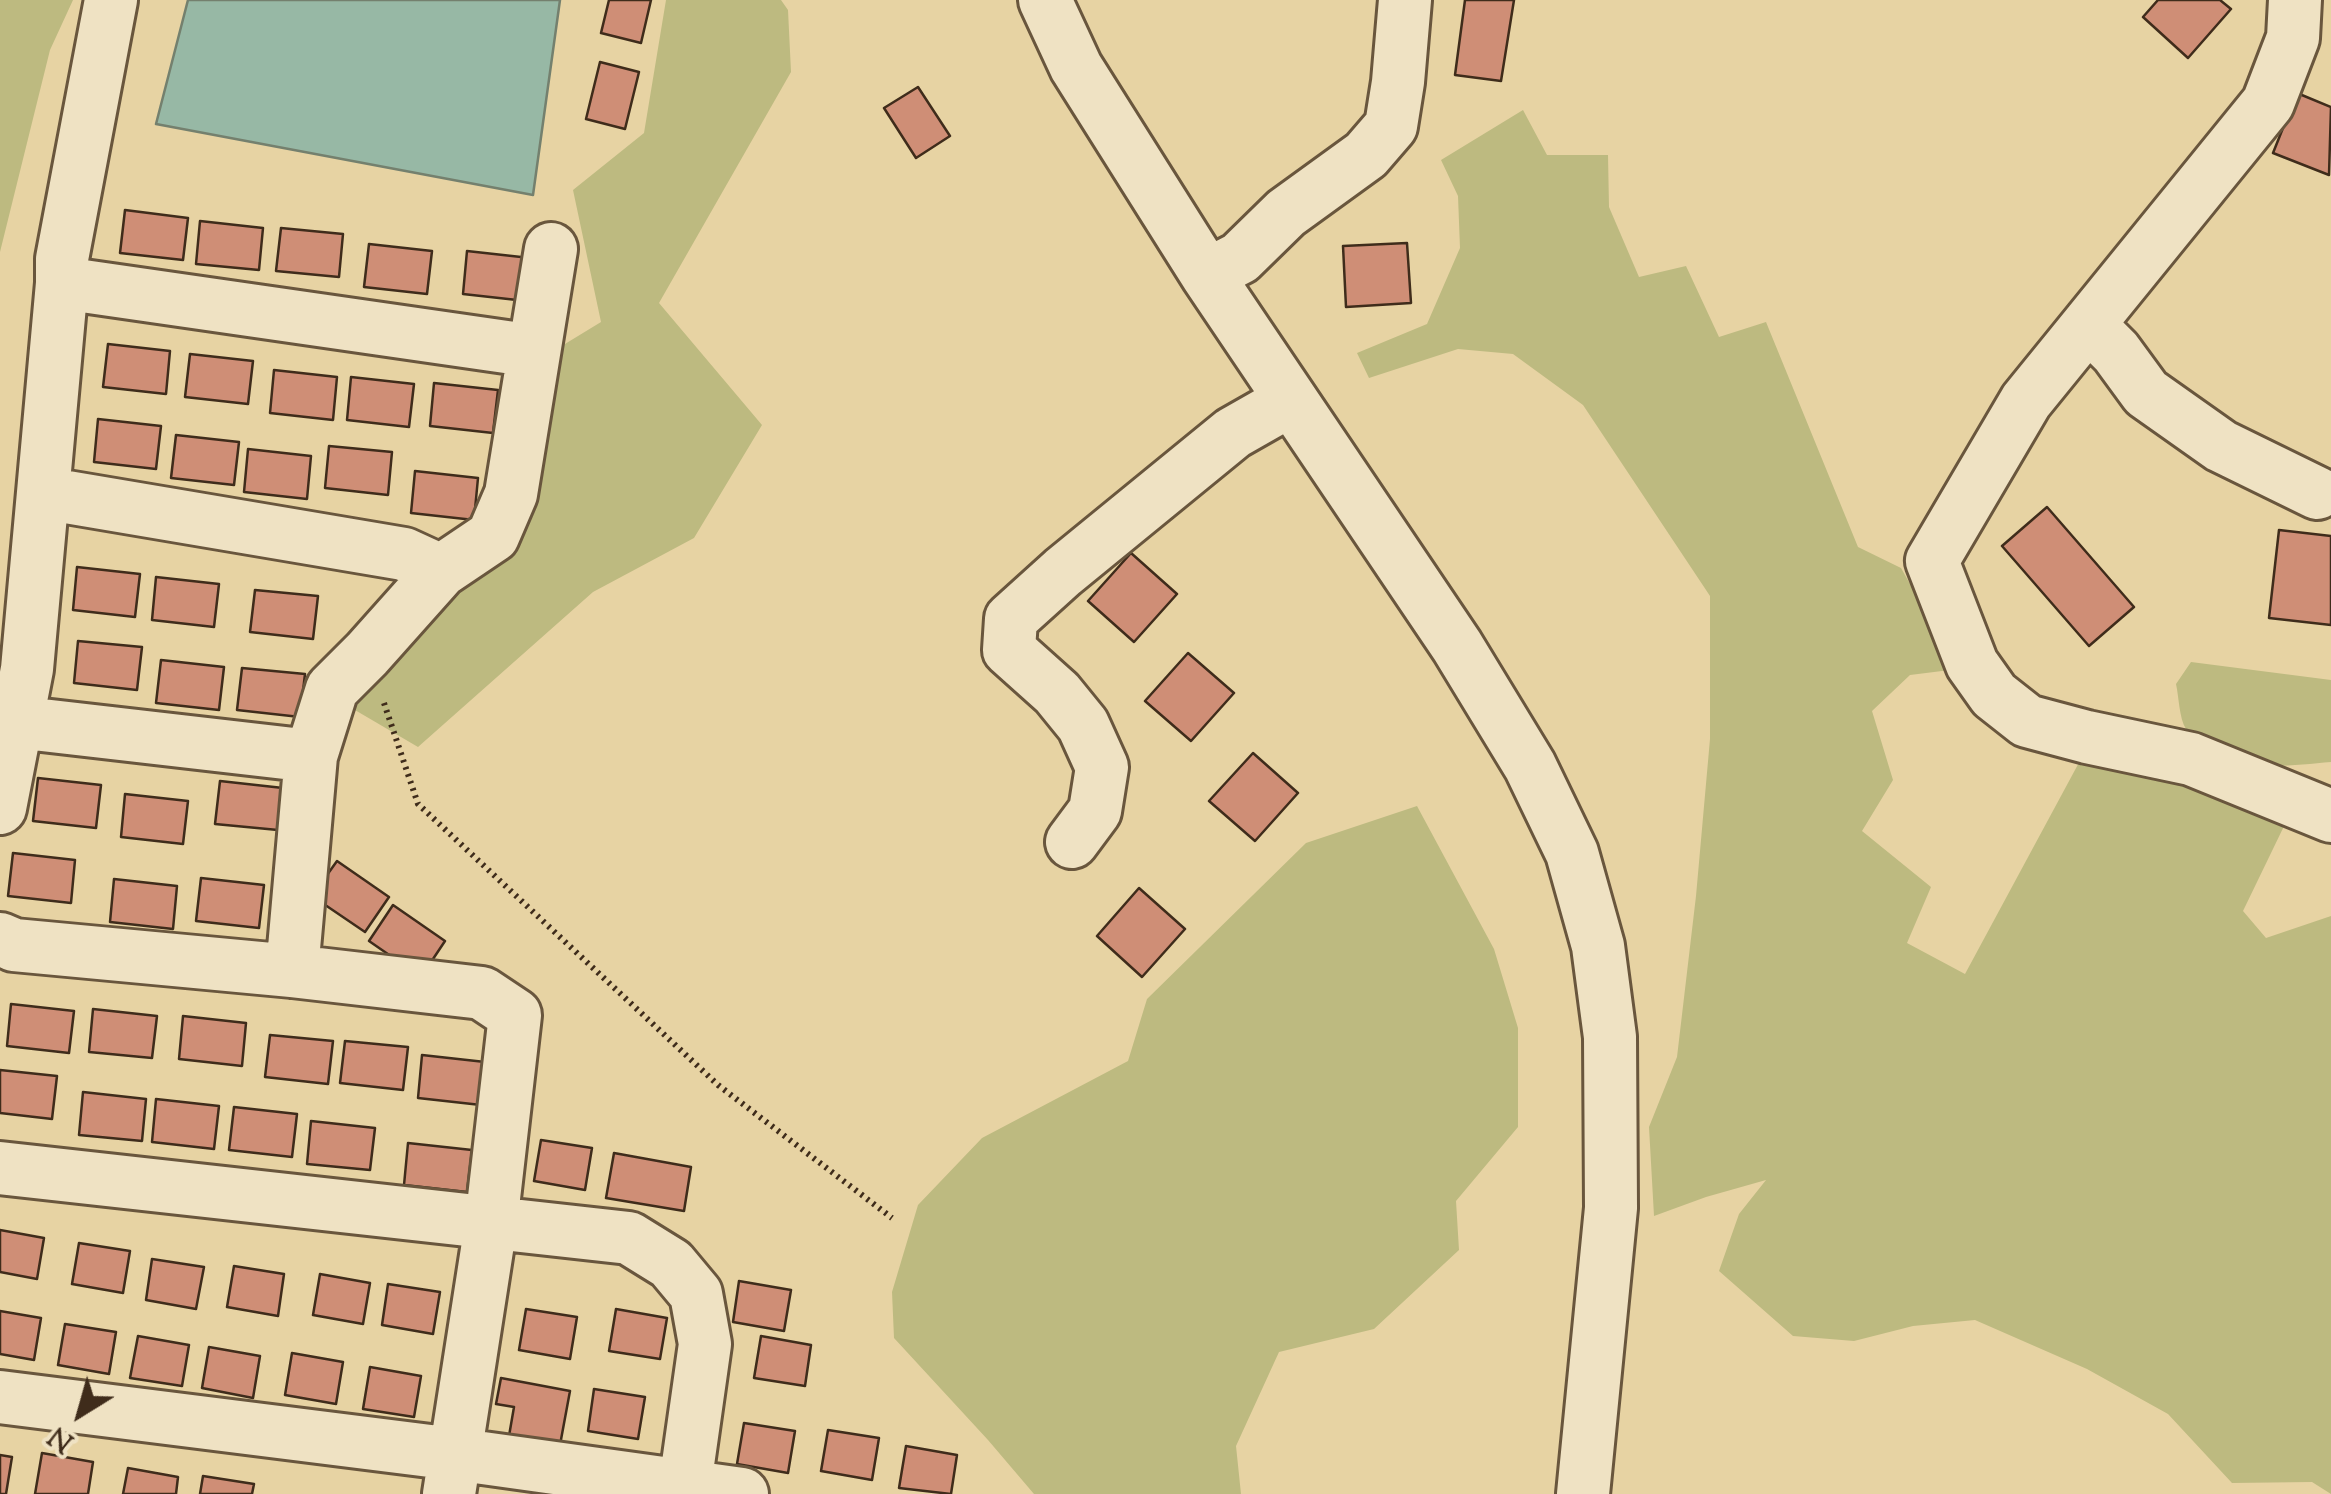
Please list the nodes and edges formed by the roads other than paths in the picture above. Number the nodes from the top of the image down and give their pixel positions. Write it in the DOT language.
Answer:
graph roads {
  1 [pos="111,0"];
  2 [pos="1045,0"];
  3 [pos="1405,0"];
  4 [pos="2295,0"];
  5 [pos="551,249"];
  6 [pos="1208,276"];
  7 [pos="62,283"];
  8 [pos="2089,325"];
  9 [pos="534,351"];
  10 [pos="1290,400"];
  11 [pos="2317,493"];
  12 [pos="43,494"];
  13 [pos="440,572"];
  14 [pos="16,722"];
  15 [pos="311,756"];
  16 [pos="0,808"];
  17 [pos="2331,816"];
  18 [pos="1072,842"];
  19 [pos="0,939"];
  20 [pos="292,971"];
  21 [pos="0,1168"];
  22 [pos="491,1224"];
  23 [pos="0,1397"];
  24 [pos="452,1474"];
  25 [pos="685,1485"];
  26 [pos="742,1494"];
  27 [pos="1583,1494"];
  1 -- 7 [label="street"];
  2 -- 6 [label="street"];
  3 -- 6 [label="street"];
  4 -- 8 [label="street"];
  5 -- 9 [label="street"];
  6 -- 10 [label="street"];
  7 -- 9 [label="street"];
  7 -- 12 [label="street"];
  8 -- 11 [label="street"];
  8 -- 17 [label="street"];
  9 -- 13 [label="street"];
  10 -- 18 [label="street"];
  10 -- 27 [label="street"];
  12 -- 13 [label="street"];
  12 -- 14 [label="street"];
  13 -- 15 [label="street"];
  14 -- 15 [label="street"];
  14 -- 16 [label="street"];
  15 -- 20 [label="street"];
  19 -- 20 [label="street"];
  20 -- 22 [label="street"];
  21 -- 22 [label="street"];
  22 -- 24 [label="street"];
  22 -- 25 [label="street"];
  23 -- 24 [label="street"];
  24 -- 25 [label="street"];
  25 -- 26 [label="street"];
}
